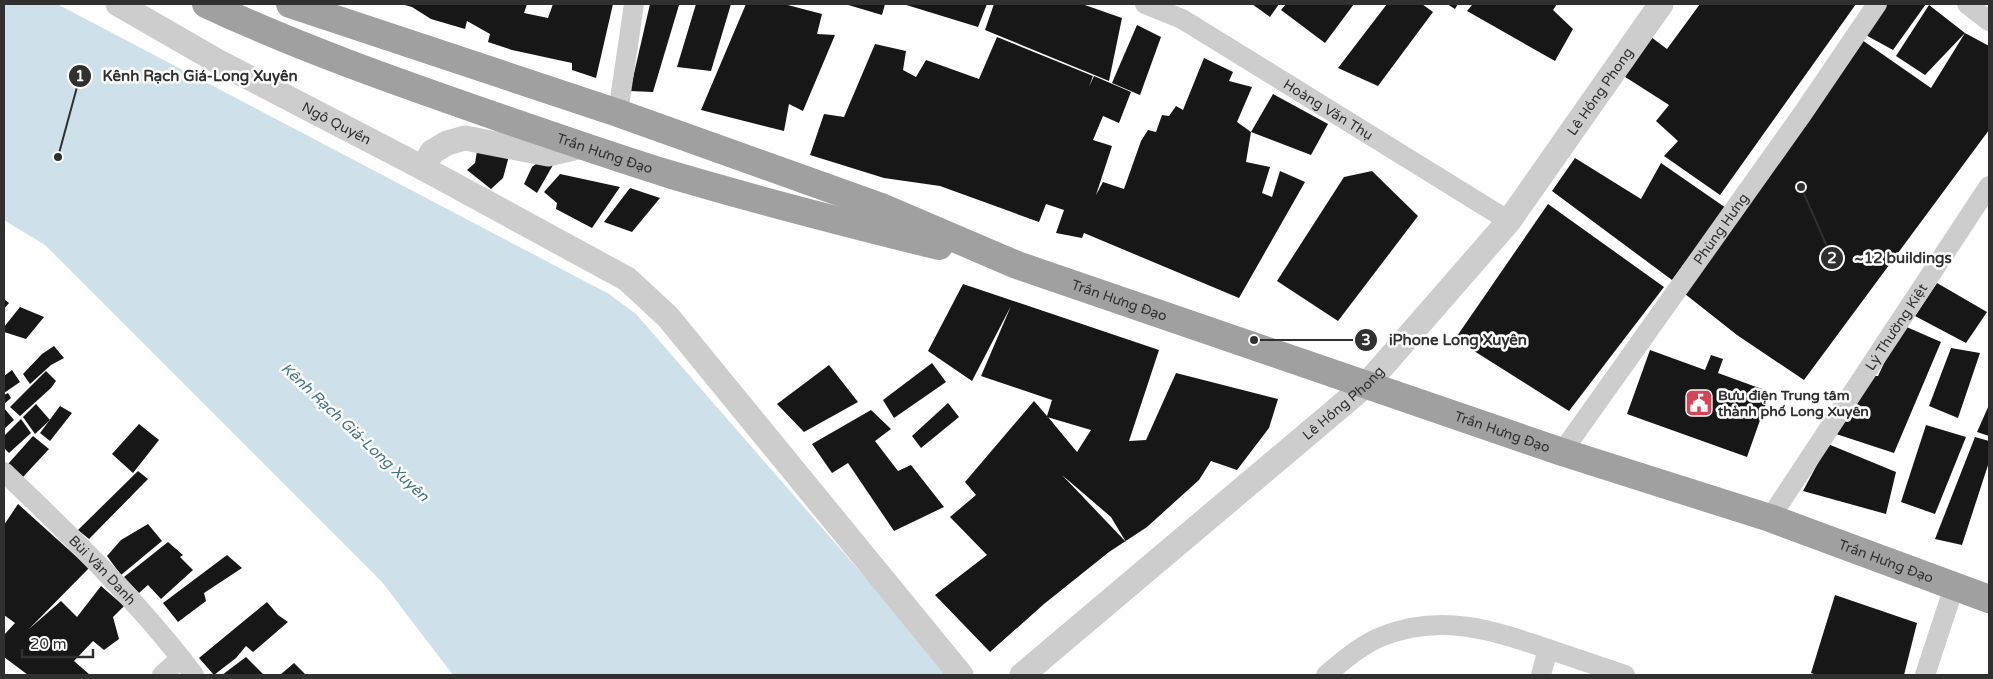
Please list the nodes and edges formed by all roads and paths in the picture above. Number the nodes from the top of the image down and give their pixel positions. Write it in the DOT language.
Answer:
graph roads {
  1 [pos="118,4"];
  2 [pos="206,4"];
  3 [pos="634,4"];
  4 [pos="1145,4"];
  5 [pos="1661,4"];
  6 [pos="1877,4"];
  7 [pos="1967,4"];
  8 [pos="301,7"];
  9 [pos="1989,21"];
  10 [pos="618,113"];
  11 [pos="582,146"];
  12 [pos="423,168"];
  13 [pos="1989,186"];
  14 [pos="1509,221"];
  15 [pos="1017,265"];
  16 [pos="1367,384"];
  17 [pos="1562,452"];
  18 [pos="4,472"];
  19 [pos="1770,518"];
  20 [pos="1954,587"];
  21 [pos="1989,599"];
  22 [pos="1548,649"];
  23 [pos="181,658"];
  24 [pos="162,675"];
  25 [pos="194,675"];
  26 [pos="961,675"];
  27 [pos="1022,675"];
  28 [pos="1326,675"];
  29 [pos="1541,675"];
  30 [pos="1625,675"];
  31 [pos="1925,675"];
  1 -- 12 [label="street, Ngô Quyền"];
  2 -- 11 [label="highway, Trần Hưng Đạo"];
  3 -- 10 [label="street"];
  4 -- 14 [label="street, Hoàng Văn Thụ"];
  5 -- 14 [label="street, Lê Hồng Phong"];
  6 -- 17 [label="street, Phùng Hưng"];
  7 -- 9 [label="street"];
  8 -- 10 [label="highway, Trần Hưng Đạo"];
  10 -- 15 [label="highway, Trần Hưng Đạo"];
  11 -- 12 [label="street"];
  11 -- 15 [label="highway, Trần Hưng Đạo"];
  12 -- 26 [label="street, Ngô Quyền"];
  13 -- 19 [label="street, Lý Thường Kiệt"];
  14 -- 16 [label="street, Lê Hồng Phong"];
  15 -- 16 [label="highway, Trần Hưng Đạo"];
  16 -- 17 [label="highway, Trần Hưng Đạo"];
  16 -- 27 [label="street, Lê Hồng Phong"];
  17 -- 19 [label="highway, Trần Hưng Đạo"];
  18 -- 23 [label="street, Bùi Văn Danh"];
  19 -- 20 [label="highway, Trần Hưng Đạo"];
  20 -- 21 [label="highway, Trần Hưng Đạo"];
  20 -- 31 [label="street"];
  22 -- 28 [label="street"];
  22 -- 29 [label="street"];
  22 -- 30 [label="street"];
  23 -- 24 [label="street"];
  23 -- 25 [label="street, Bùi Văn Danh"];
}
